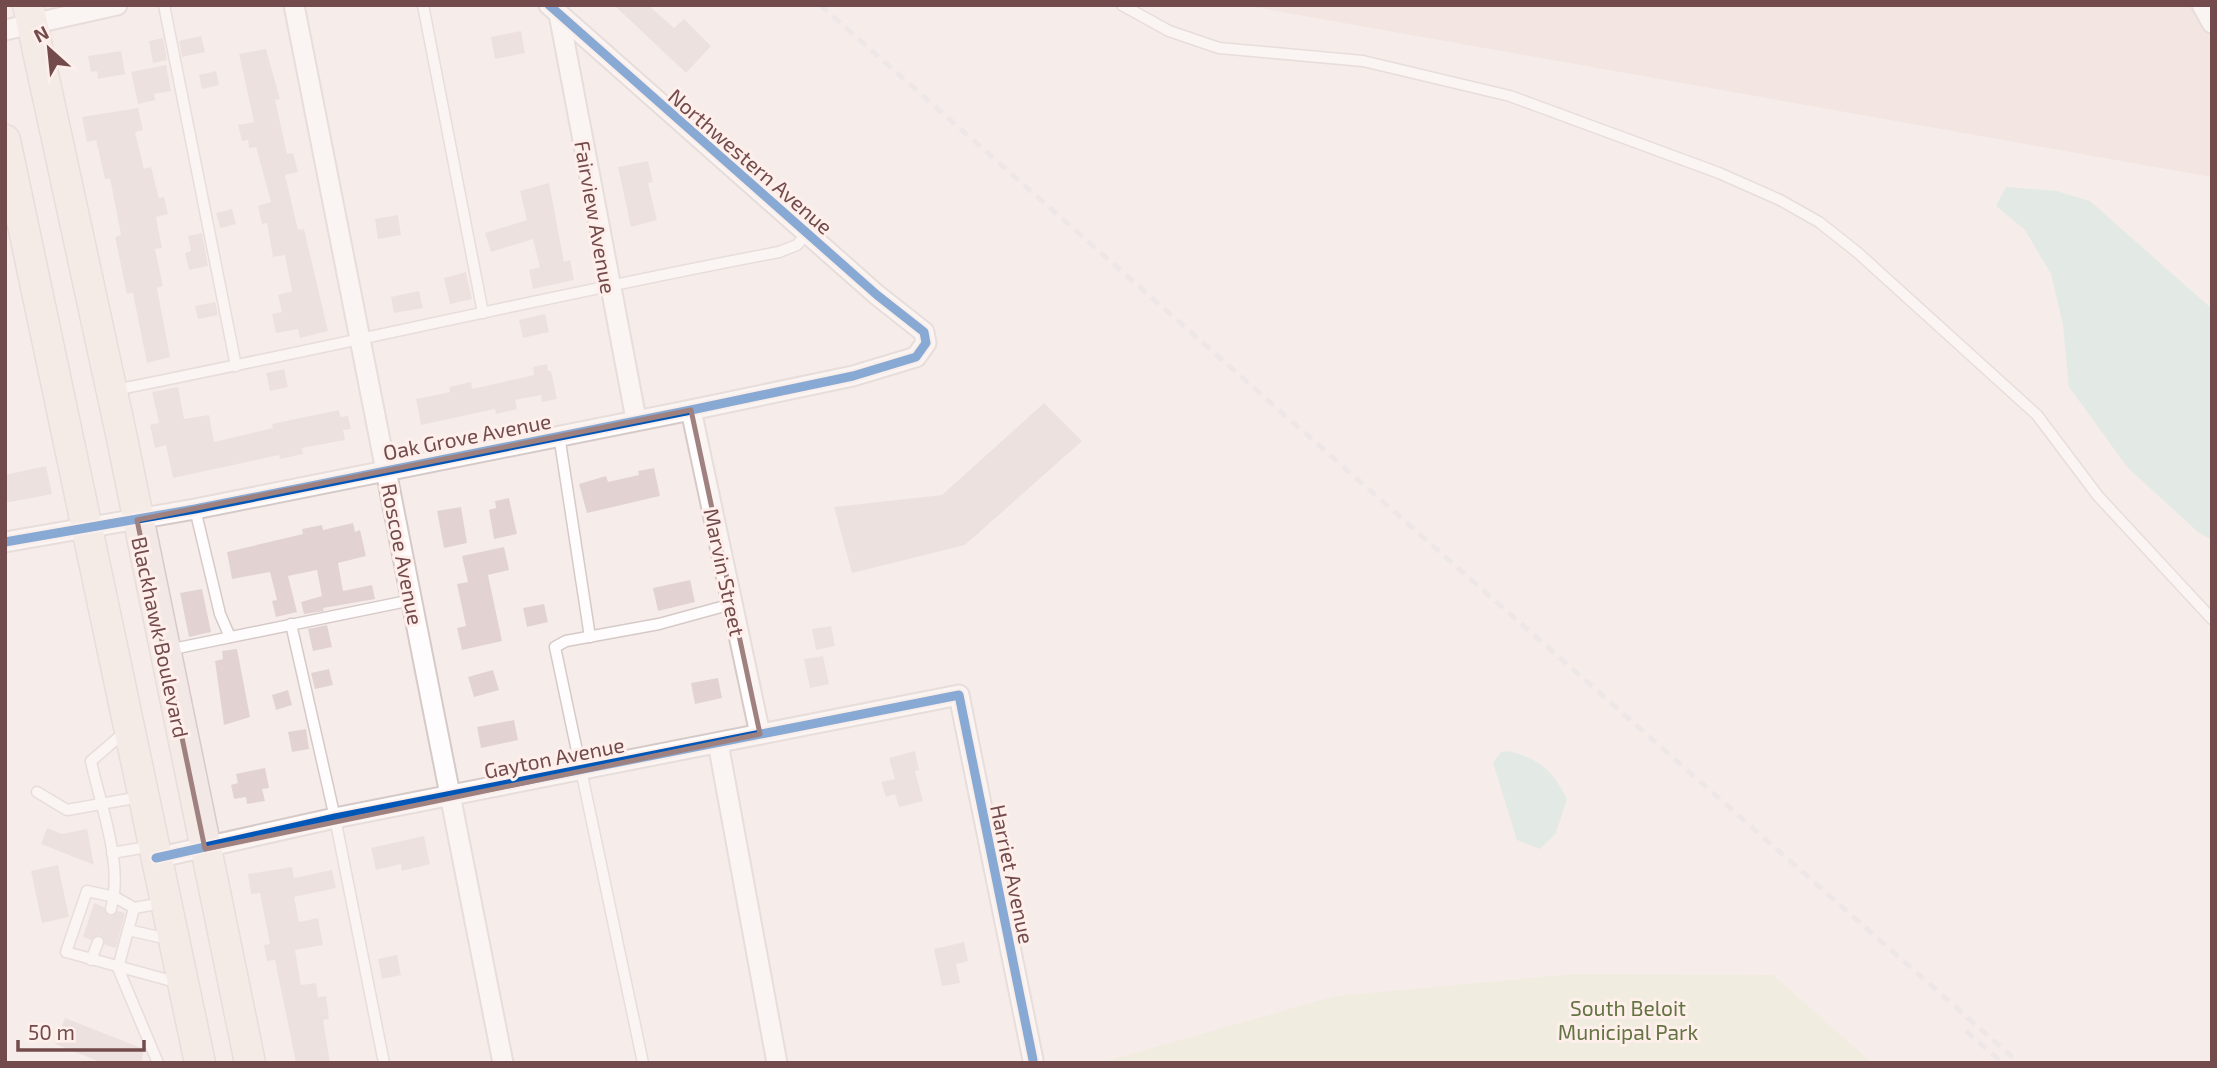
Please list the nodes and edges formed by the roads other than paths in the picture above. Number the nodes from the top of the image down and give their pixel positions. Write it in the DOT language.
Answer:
graph roads {
  1 [pos="117,5"];
  2 [pos="164,5"];
  3 [pos="294,5"];
  4 [pos="423,5"];
  5 [pos="1122,5"];
  6 [pos="2202,5"];
  7 [pos="554,10"];
  8 [pos="22,19"];
  9 [pos="2212,23"];
  10 [pos="5,140"];
  11 [pos="807,233"];
  12 [pos="608,285"];
  13 [pos="483,313"];
  14 [pos="362,341"];
  15 [pos="926,343"];
  16 [pos="236,366"];
  17 [pos="112,390"];
  18 [pos="691,410"];
  19 [pos="636,419"];
  20 [pos="559,435"];
  21 [pos="387,470"];
  22 [pos="195,509"];
  23 [pos="137,520"];
  24 [pos="87,526"];
  25 [pos="5,542"];
  26 [pos="412,600"];
  27 [pos="732,604"];
  28 [pos="2212,619"];
  29 [pos="291,624"];
  30 [pos="230,637"];
  31 [pos="590,637"];
  32 [pos="164,650"];
  33 [pos="959,695"];
  34 [pos="130,729"];
  35 [pos="760,734"];
  36 [pos="718,743"];
  37 [pos="582,770"];
  38 [pos="37,792"];
  39 [pos="144,796"];
  40 [pos="449,796"];
  41 [pos="100,803"];
  42 [pos="335,818"];
  43 [pos="205,849"];
  44 [pos="155,852"];
  45 [pos="112,853"];
  46 [pos="115,897"];
  47 [pos="166,903"];
  48 [pos="134,908"];
  49 [pos="111,909"];
  50 [pos="128,930"];
  51 [pos="174,941"];
  52 [pos="97,942"];
  53 [pos="91,960"];
  54 [pos="118,968"];
  55 [pos="183,984"];
  56 [pos="1034,1060"];
  57 [pos="158,1063"];
  58 [pos="200,1063"];
  59 [pos="250,1063"];
  60 [pos="384,1063"];
  61 [pos="503,1063"];
  62 [pos="643,1063"];
  63 [pos="777,1063"];
  1 -- 8 [label="street"];
  2 -- 16 [label="lane"];
  3 -- 14 [label="street, Roscoe Avenue"];
  4 -- 13 [label="lane"];
  5 -- 28 [label="lane"];
  6 -- 9 [label="street"];
  7 -- 11 [label="street, Northwestern Avenue"];
  7 -- 12 [label="street, Fairview Avenue"];
  8 -- 17 [label="main road, Blackhawk Boulevard"];
  10 -- 24 [label="main road"];
  11 -- 12 [label="lane"];
  11 -- 15 [label="street, Northwestern Avenue"];
  12 -- 13 [label="lane"];
  12 -- 19 [label="street, Fairview Avenue"];
  13 -- 14 [label="lane"];
  14 -- 16 [label="lane"];
  14 -- 21 [label="street, Roscoe Avenue"];
  15 -- 18 [label="street, Oak Grove Avenue"];
  16 -- 17 [label="lane"];
  17 -- 23 [label="main road, Blackhawk Boulevard"];
  18 -- 19 [label="street, Oak Grove Avenue"];
  18 -- 27 [label="street, Marvin Street"];
  19 -- 20 [label="street, Oak Grove Avenue"];
  20 -- 21 [label="street, Oak Grove Avenue"];
  20 -- 31 [label="lane"];
  21 -- 22 [label="street, Oak Grove Avenue"];
  21 -- 26 [label="street, Roscoe Avenue"];
  22 -- 23 [label="street, Oak Grove Avenue"];
  22 -- 30 [label="lane"];
  23 -- 24 [label="street, Oak Grove Avenue"];
  23 -- 32 [label="main road, Blackhawk Boulevard"];
  24 -- 25 [label="street, Oak Grove Avenue"];
  24 -- 34 [label="main road"];
  26 -- 29 [label="lane"];
  26 -- 40 [label="street, Roscoe Avenue"];
  27 -- 31 [label="lane"];
  27 -- 35 [label="street, Marvin Street"];
  29 -- 30 [label="lane"];
  29 -- 42 [label="lane"];
  30 -- 32 [label="lane"];
  31 -- 37 [label="lane"];
  32 -- 43 [label="main road, Blackhawk Boulevard"];
  33 -- 35 [label="street, Gayton Avenue"];
  33 -- 56 [label="street, Harriet Avenue"];
  34 -- 39 [label="main road"];
  34 -- 41 [label="lane"];
  35 -- 36 [label="street, Gayton Avenue"];
  36 -- 37 [label="street, Gayton Avenue"];
  36 -- 63 [label="street"];
  37 -- 40 [label="street, Gayton Avenue"];
  37 -- 62 [label="lane"];
  38 -- 41 [label="lane"];
  39 -- 41 [label="lane"];
  39 -- 44 [label="main road"];
  40 -- 42 [label="street, Gayton Avenue"];
  40 -- 61 [label="street, Roscoe Avenue"];
  41 -- 45 [label="lane"];
  42 -- 43 [label="street, Gayton Avenue"];
  42 -- 60 [label="lane"];
  43 -- 44 [label="street, Gayton Avenue"];
  43 -- 59 [label="main road, Blackhawk Boulevard"];
  44 -- 45 [label="lane"];
  44 -- 47 [label="main road"];
  45 -- 46 [label="lane"];
  46 -- 48 [label="lane"];
  46 -- 49 [label="lane"];
  46 -- 53 [label="lane"];
  47 -- 48 [label="lane"];
  47 -- 51 [label="main road"];
  48 -- 50 [label="lane"];
  50 -- 51 [label="lane"];
  50 -- 54 [label="lane"];
  51 -- 55 [label="main road"];
  52 -- 53 [label="lane"];
  53 -- 54 [label="lane"];
  54 -- 55 [label="lane"];
  54 -- 57 [label="lane"];
  55 -- 58 [label="main road"];
}
